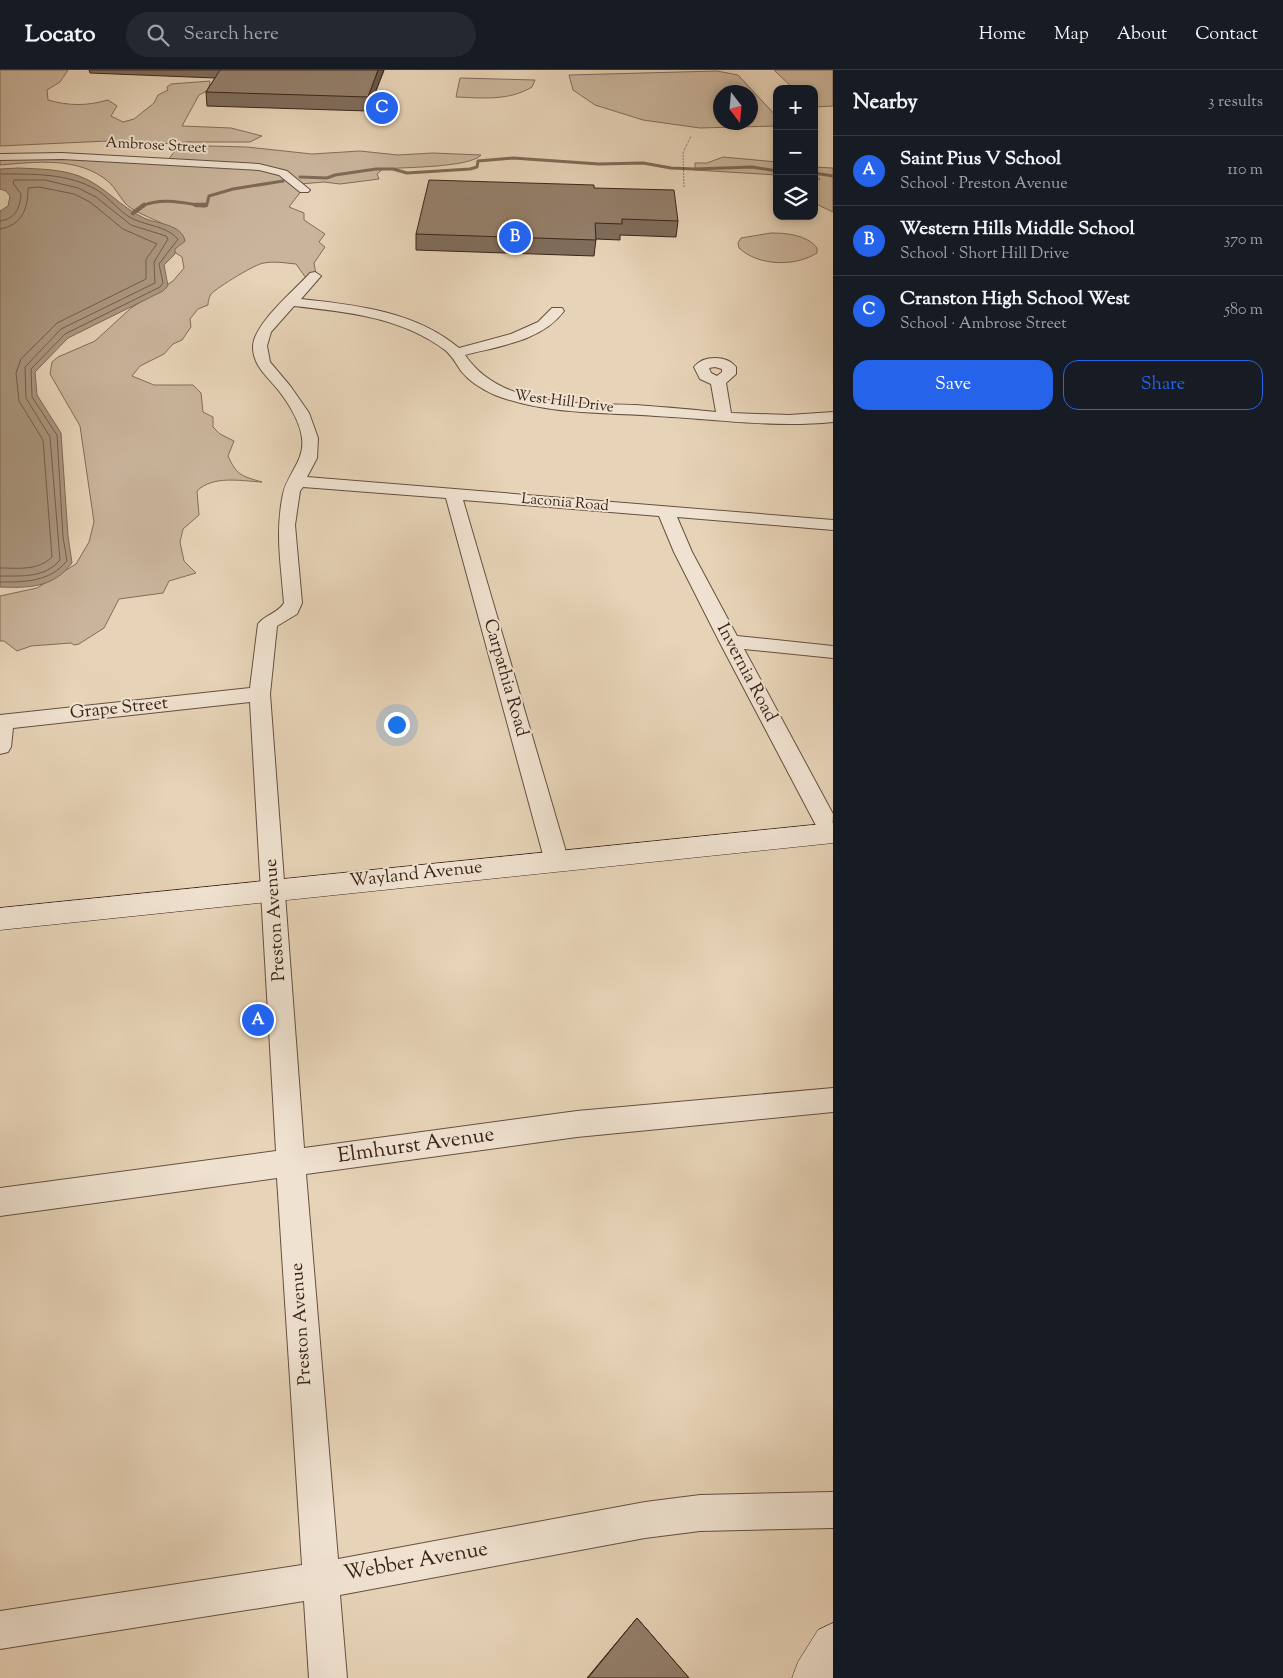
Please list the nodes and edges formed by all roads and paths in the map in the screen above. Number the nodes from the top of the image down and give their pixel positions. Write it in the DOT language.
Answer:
graph roads {
  1 [pos="691,136"];
  2 [pos="0,157"];
  3 [pos="684,187"];
  4 [pos="304,190"];
  5 [pos="315,276"];
  6 [pos="290,302"];
  7 [pos="557,312"];
  8 [pos="456,353"];
  9 [pos="718,382"];
  10 [pos="724,416"];
  11 [pos="833,418"];
  12 [pos="296,480"];
  13 [pos="453,494"];
  14 [pos="666,511"];
  15 [pos="833,525"];
  16 [pos="729,641"];
  17 [pos="833,652"];
  18 [pos="260,694"];
  19 [pos="2,722"];
  20 [pos="0,746"];
  21 [pos="833,833"];
  22 [pos="557,862"];
  23 [pos="274,889"];
  24 [pos="0,919"];
  25 [pos="833,1100"];
  26 [pos="291,1163"];
  27 [pos="0,1202"];
  28 [pos="833,1510"];
  29 [pos="321,1580"];
  30 [pos="0,1630"];
  31 [pos="833,1645"];
  32 [pos="328,1678"];
  33 [pos="814,1678"];
  1 -- 3 [label="path"];
  2 -- 4 [label="street, Ambrose Street"];
  5 -- 6 [label="street, Preston Avenue"];
  6 -- 8 [label="street, West Hill Drive"];
  6 -- 12 [label="street, Preston Avenue"];
  7 -- 8 [label="street"];
  8 -- 10 [label="street, West Hill Drive"];
  9 -- 10 [label="street"];
  10 -- 11 [label="street, West Hill Drive"];
  12 -- 13 [label="street, Laconia Road"];
  12 -- 18 [label="street, Preston Avenue"];
  13 -- 14 [label="street, Laconia Road"];
  13 -- 22 [label="street, Carpathia Road"];
  14 -- 15 [label="street, Laconia Road"];
  14 -- 16 [label="street, Invernia Road"];
  16 -- 17 [label="street"];
  16 -- 21 [label="street, Invernia Road"];
  18 -- 19 [label="street, Grape Street"];
  18 -- 23 [label="street, Preston Avenue"];
  19 -- 20 [label="street, Grape Street"];
  21 -- 22 [label="main road, Wayland Avenue"];
  22 -- 23 [label="main road, Wayland Avenue"];
  23 -- 24 [label="main road, Wayland Avenue"];
  23 -- 26 [label="street, Preston Avenue"];
  25 -- 26 [label="street, Elmhurst Avenue"];
  26 -- 27 [label="street, Elmhurst Avenue"];
  26 -- 29 [label="street, Preston Avenue"];
  28 -- 29 [label="street, Webber Avenue"];
  29 -- 30 [label="street, Webber Avenue"];
  29 -- 32 [label="street, Preston Avenue"];
  31 -- 33 [label="main road"];
}
